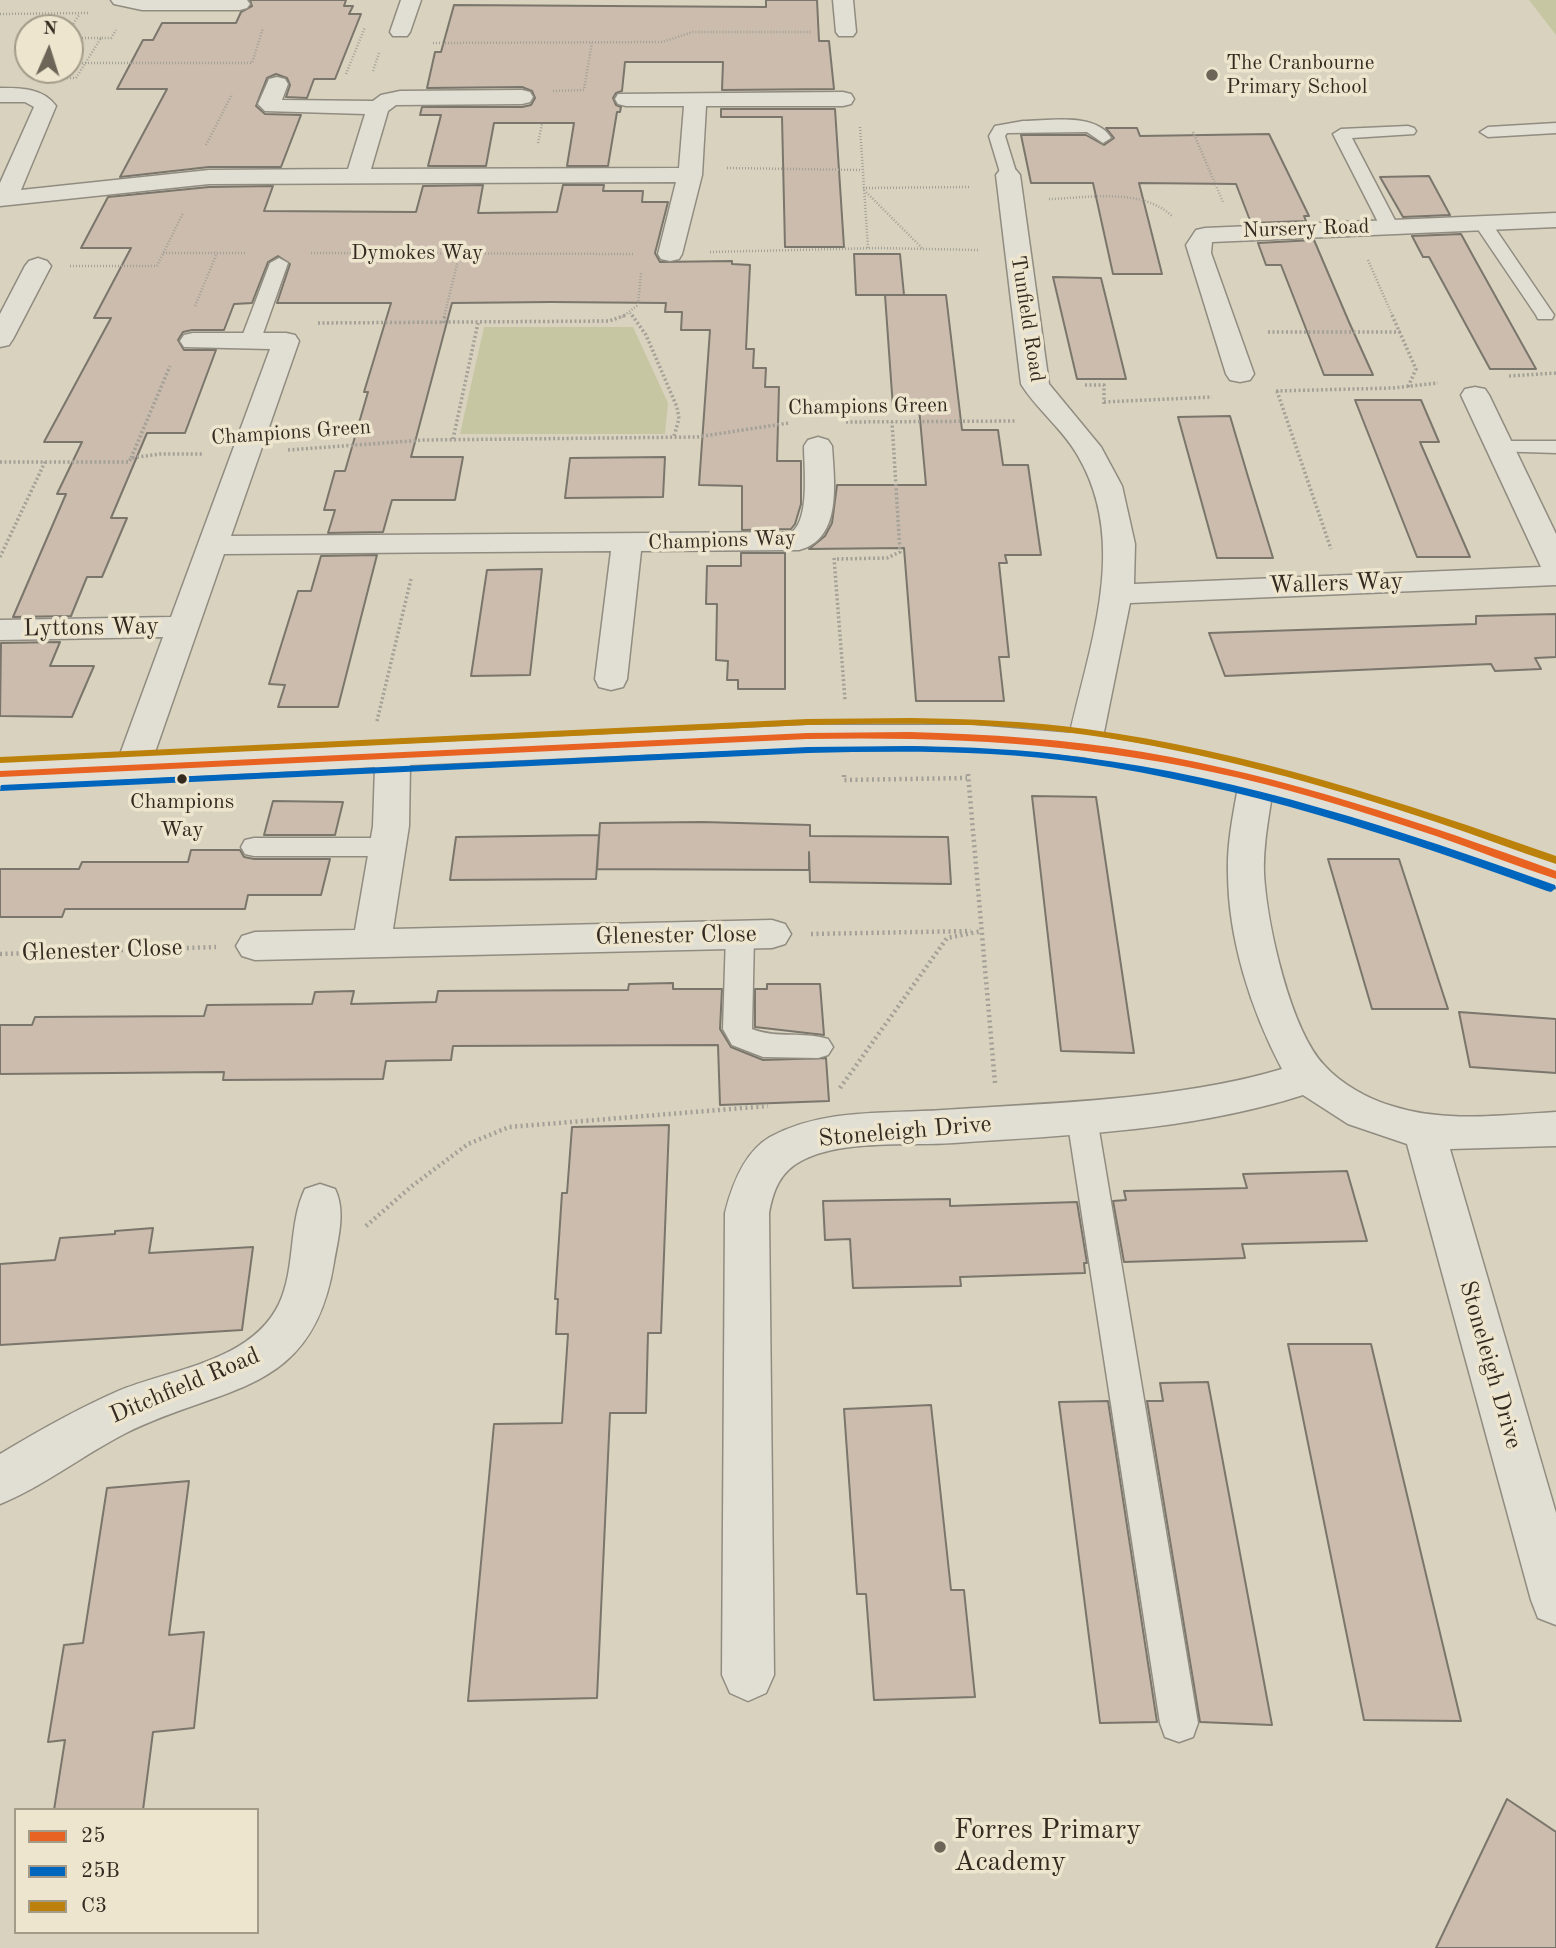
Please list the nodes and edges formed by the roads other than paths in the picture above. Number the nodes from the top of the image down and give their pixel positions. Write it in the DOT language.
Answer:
graph roads {
  1 [pos="843,0"];
  2 [pos="127,2"];
  3 [pos="240,4"];
  4 [pos="846,32"];
  5 [pos="277,84"];
  6 [pos="0,95"];
  7 [pos="522,97"];
  8 [pos="626,99"];
  9 [pos="695,99"];
  10 [pos="844,99"];
  11 [pos="378,107"];
  12 [pos="1556,128"];
  13 [pos="1408,131"];
  14 [pos="1488,132"];
  15 [pos="1103,138"];
  16 [pos="690,171"];
  17 [pos="358,175"];
  18 [pos="1008,187"];
  19 [pos="2,199"];
  20 [pos="1556,220"];
  21 [pos="1482,222"];
  22 [pos="1389,226"];
  23 [pos="670,254"];
  24 [pos="279,263"];
  25 [pos="38,266"];
  26 [pos="1545,315"];
  27 [pos="254,332"];
  28 [pos="0,339"];
  29 [pos="192,341"];
  30 [pos="1240,374"];
  31 [pos="1475,396"];
  32 [pos="818,446"];
  33 [pos="1500,447"];
  34 [pos="1556,447"];
  35 [pos="627,543"];
  36 [pos="214,545"];
  37 [pos="1556,566"];
  38 [pos="1556,576"];
  39 [pos="1116,593"];
  40 [pos="182,627"];
  41 [pos="0,630"];
  42 [pos="611,680"];
  43 [pos="1084,746"];
  44 [pos="380,756"];
  45 [pos="132,768"];
  46 [pos="0,774"];
  47 [pos="1257,778"];
  48 [pos="390,847"];
  49 [pos="254,848"];
  50 [pos="1556,875"];
  51 [pos="756,935"];
  52 [pos="371,942"];
  53 [pos="255,946"];
  54 [pos="818,1047"];
  55 [pos="1308,1076"];
  56 [pos="1082,1118"];
  57 [pos="1556,1129"];
  58 [pos="1424,1130"];
  59 [pos="320,1202"];
  60 [pos="0,1481"];
  61 [pos="1556,1600"];
  62 [pos="748,1675"];
  63 [pos="1180,1723"];
  1 -- 4 [label="street"];
  2 -- 3 [label="street"];
  5 -- 11 [label="street"];
  6 -- 19 [label="street"];
  7 -- 11 [label="street"];
  8 -- 9 [label="street"];
  9 -- 10 [label="street"];
  9 -- 16 [label="street"];
  11 -- 17 [label="street"];
  12 -- 14 [label="lane"];
  13 -- 22 [label="lane"];
  15 -- 18 [label="lane"];
  16 -- 17 [label="street"];
  16 -- 23 [label="street"];
  17 -- 19 [label="street"];
  18 -- 39 [label="street, Tunfield Road"];
  20 -- 21 [label="street, Nursery Road"];
  21 -- 22 [label="street, Nursery Road"];
  21 -- 26 [label="lane"];
  22 -- 30 [label="street, Nursery Road"];
  24 -- 27 [label="lane"];
  25 -- 28 [label="street"];
  27 -- 29 [label="street"];
  27 -- 36 [label="street"];
  31 -- 33 [label="street"];
  32 -- 35 [label="street, Champions Way"];
  33 -- 34 [label="lane"];
  33 -- 37 [label="street"];
  35 -- 36 [label="street, Champions Way"];
  35 -- 42 [label="street, Champions Way"];
  36 -- 40 [label="street"];
  38 -- 39 [label="street, Wallers Way"];
  39 -- 43 [label="street, Tunfield Road"];
  40 -- 41 [label="street, Lyttons Way"];
  40 -- 45 [label="street"];
  43 -- 44 [label="street"];
  43 -- 47 [label="street"];
  44 -- 45 [label="street"];
  44 -- 48 [label="street"];
  45 -- 46 [label="street"];
  47 -- 50 [label="street"];
  47 -- 55 [label="street"];
  48 -- 49 [label="lane"];
  48 -- 52 [label="street"];
  51 -- 52 [label="street, Glenester Close"];
  51 -- 54 [label="lane"];
  52 -- 53 [label="street, Glenester Close"];
  55 -- 56 [label="street, Stoneleigh Drive"];
  55 -- 58 [label="street"];
  56 -- 62 [label="street, Stoneleigh Drive"];
  56 -- 63 [label="lane"];
  57 -- 58 [label="street"];
  58 -- 61 [label="street, Stoneleigh Drive"];
  59 -- 60 [label="street, Ditchfield Road"];
}
